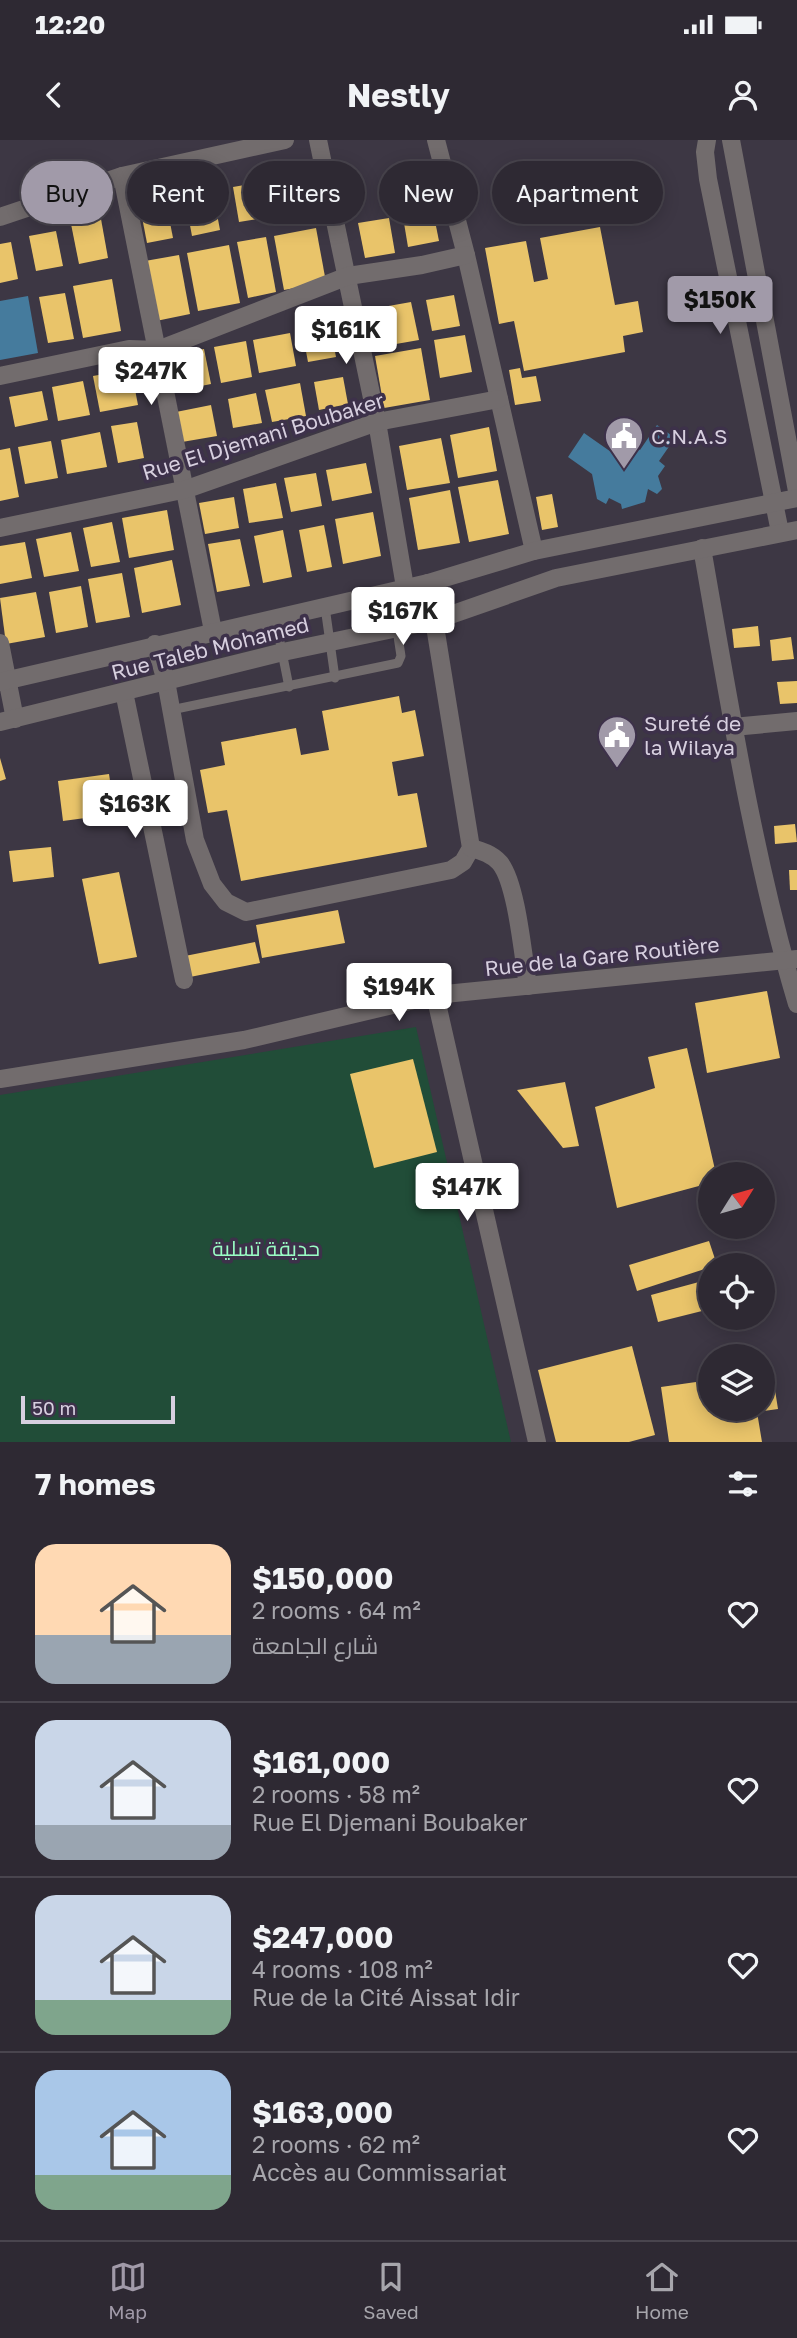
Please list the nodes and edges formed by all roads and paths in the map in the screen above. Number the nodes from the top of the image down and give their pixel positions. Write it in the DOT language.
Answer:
graph roads {
  1 [pos="285,140"];
  2 [pos="317,140"];
  3 [pos="436,140"];
  4 [pos="707,140"];
  5 [pos="731,140"];
  6 [pos="122,176"];
  7 [pos="0,217"];
  8 [pos="466,255"];
  9 [pos="348,276"];
  10 [pos="159,350"];
  11 [pos="0,376"];
  12 [pos="499,399"];
  13 [pos="377,422"];
  14 [pos="187,489"];
  15 [pos="797,491"];
  16 [pos="797,498"];
  17 [pos="775,504"];
  18 [pos="0,528"];
  19 [pos="789,531"];
  20 [pos="702,548"];
  21 [pos="534,551"];
  22 [pos="428,583"];
  23 [pos="398,589"];
  24 [pos="324,607"];
  25 [pos="275,617"];
  26 [pos="436,620"];
  27 [pos="398,628"];
  28 [pos="213,631"];
  29 [pos="330,642"];
  30 [pos="0,643"];
  31 [pos="156,644"];
  32 [pos="283,652"];
  33 [pos="335,678"];
  34 [pos="4,681"];
  35 [pos="166,681"];
  36 [pos="289,687"];
  37 [pos="124,692"];
  38 [pos="171,710"];
  39 [pos="8,721"];
  40 [pos="797,721"];
  41 [pos="733,727"];
  42 [pos="471,848"];
  43 [pos="790,960"];
  44 [pos="184,980"];
  45 [pos="528,986"];
  46 [pos="435,995"];
  47 [pos="797,1004"];
  48 [pos="0,1079"];
  49 [pos="537,1442"];
  1 -- 6 [label="street"];
  2 -- 9 [label="street"];
  3 -- 8 [label="street"];
  4 -- 17 [label="street"];
  5 -- 15 [label="street"];
  6 -- 7 [label="street"];
  6 -- 10 [label="street"];
  8 -- 9 [label="street"];
  8 -- 12 [label="street"];
  9 -- 10 [label="street"];
  9 -- 13 [label="street"];
  10 -- 11 [label="street"];
  10 -- 14 [label="street"];
  12 -- 13 [label="street, Rue El Djemani Boubaker"];
  12 -- 21 [label="street"];
  13 -- 14 [label="street, Rue El Djemani Boubaker"];
  13 -- 23 [label="street"];
  14 -- 18 [label="street, Rue El Djemani Boubaker"];
  14 -- 28 [label="street"];
  16 -- 17 [label="street, Rue Taleb Mohamed"];
  17 -- 19 [label="street"];
  17 -- 21 [label="street, Rue Taleb Mohamed"];
  19 -- 20 [label="street, Rue Taleb Mohamed"];
  20 -- 26 [label="street, Rue Taleb Mohamed"];
  20 -- 41 [label="street"];
  21 -- 22 [label="street, Rue Taleb Mohamed"];
  22 -- 23 [label="street, Rue Taleb Mohamed"];
  22 -- 26 [label="street"];
  23 -- 24 [label="street, Rue Taleb Mohamed"];
  23 -- 27 [label="lane"];
  24 -- 25 [label="street, Rue Taleb Mohamed"];
  24 -- 29 [label="lane"];
  25 -- 28 [label="street, Rue Taleb Mohamed"];
  25 -- 32 [label="lane"];
  26 -- 27 [label="street, Rue Taleb Mohamed"];
  26 -- 42 [label="street"];
  27 -- 29 [label="street, Rue Taleb Mohamed"];
  27 -- 33 [label="lane"];
  28 -- 31 [label="street, Rue Taleb Mohamed"];
  29 -- 32 [label="street, Rue Taleb Mohamed"];
  29 -- 33 [label="lane"];
  30 -- 34 [label="street"];
  31 -- 34 [label="street, Rue Taleb Mohamed"];
  31 -- 35 [label="street"];
  32 -- 35 [label="street, Rue Taleb Mohamed"];
  32 -- 36 [label="lane"];
  33 -- 36 [label="lane"];
  34 -- 39 [label="street"];
  35 -- 37 [label="street, Rue Taleb Mohamed"];
  35 -- 38 [label="street"];
  36 -- 38 [label="lane"];
  37 -- 39 [label="street, Rue Taleb Mohamed"];
  37 -- 44 [label="street"];
  38 -- 42 [label="street"];
  40 -- 41 [label="street"];
  41 -- 43 [label="street"];
  42 -- 45 [label="street"];
  43 -- 45 [label="street, Rue de la Gare Routière"];
  43 -- 47 [label="street"];
  45 -- 46 [label="street, Rue de la Gare Routière"];
  46 -- 48 [label="street, Rue de la Gare Routière"];
  46 -- 49 [label="street"];
}
